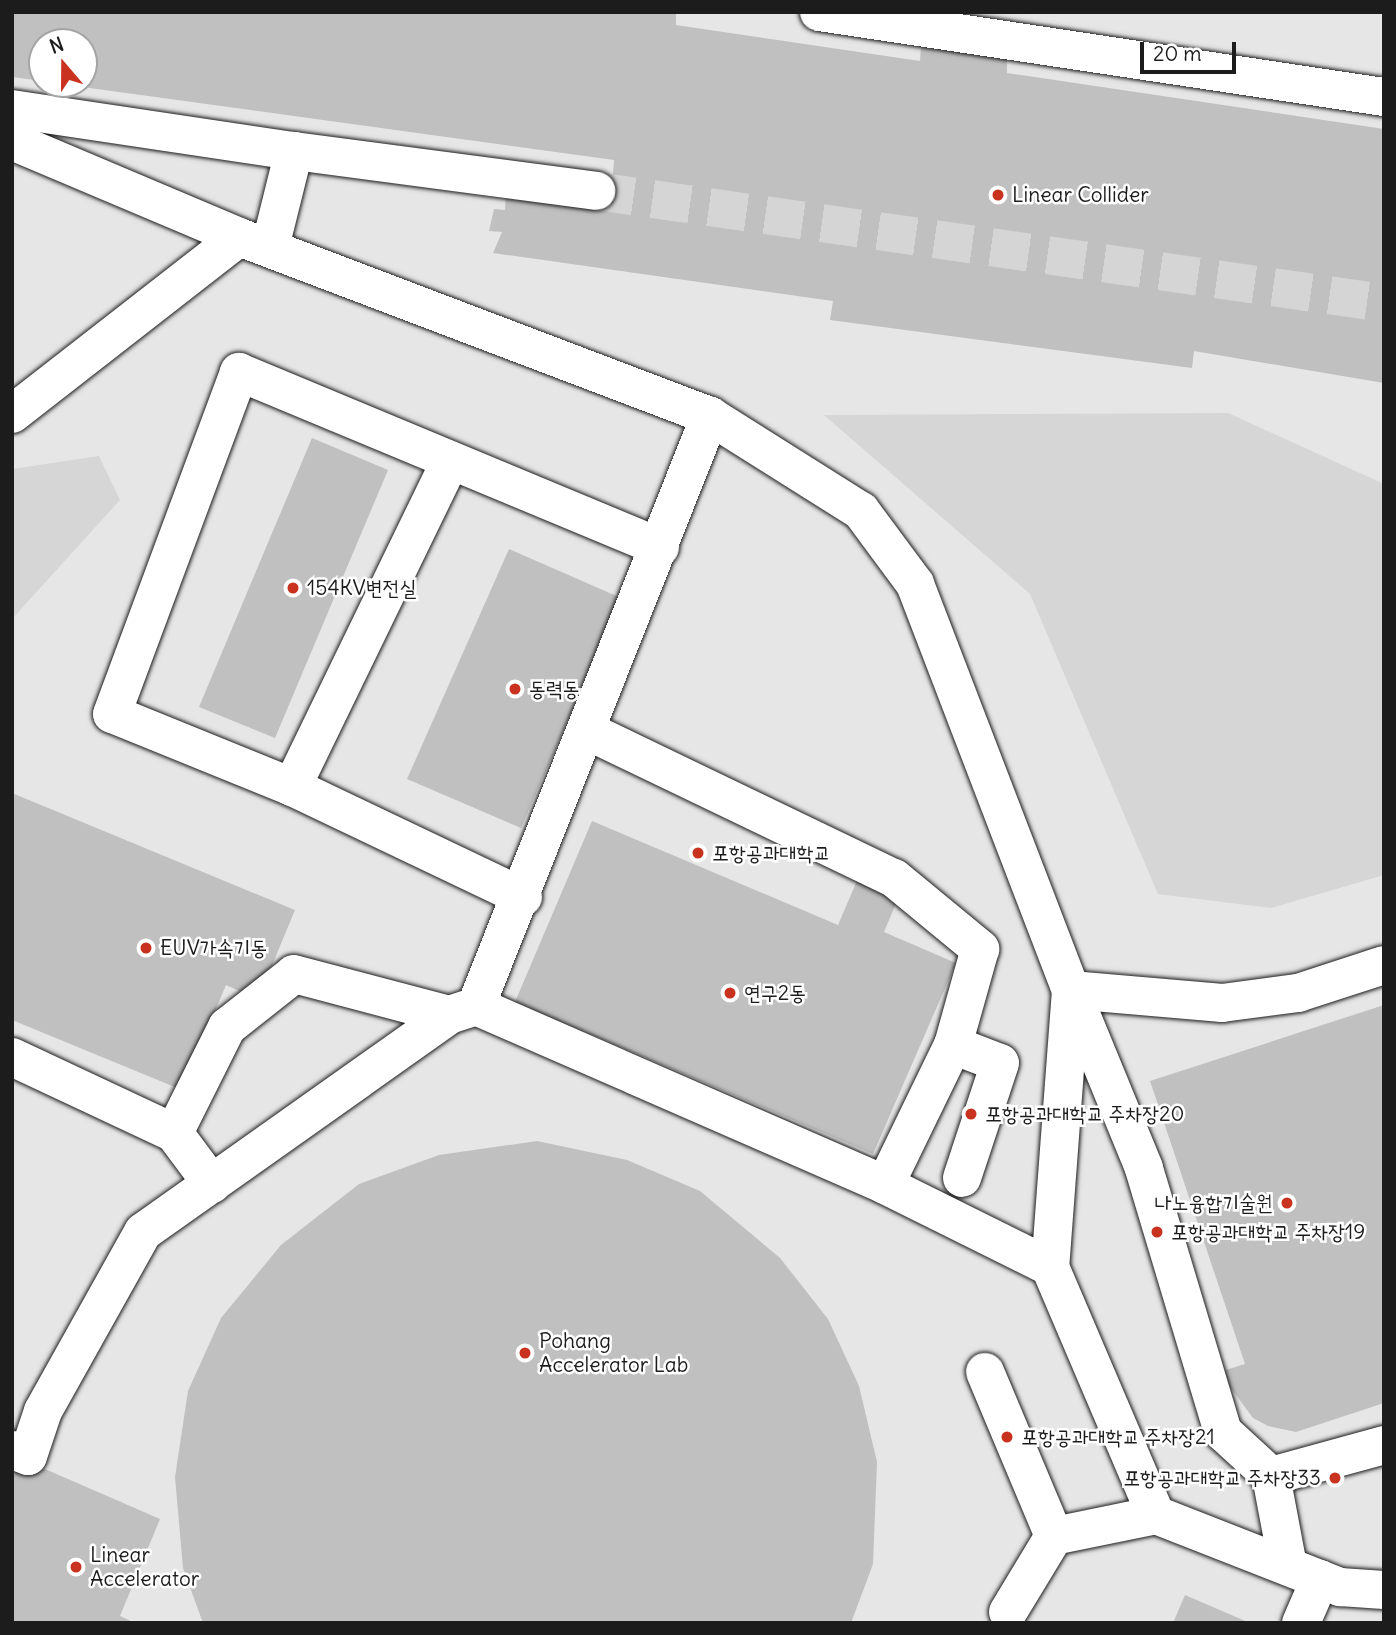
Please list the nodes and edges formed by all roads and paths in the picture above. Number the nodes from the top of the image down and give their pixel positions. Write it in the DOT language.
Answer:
graph roads {
  1 [pos="819,12"];
  2 [pos="1384,97"];
  3 [pos="12,109"];
  4 [pos="12,141"];
  5 [pos="294,152"];
  6 [pos="596,191"];
  7 [pos="255,242"];
  8 [pos="12,414"];
  9 [pos="710,416"];
  10 [pos="450,461"];
  11 [pos="660,547"];
  12 [pos="588,731"];
  13 [pos="292,787"];
  14 [pos="523,897"];
  15 [pos="1384,965"];
  16 [pos="1071,990"];
  17 [pos="462,1011"];
  18 [pos="953,1045"];
  19 [pos="12,1057"];
  20 [pos="174,1133"];
  21 [pos="962,1178"];
  22 [pos="212,1184"];
  23 [pos="885,1185"];
  24 [pos="1050,1267"];
  25 [pos="985,1372"];
  26 [pos="1384,1445"];
  27 [pos="12,1450"];
  28 [pos="1271,1476"];
  29 [pos="1156,1515"];
  30 [pos="1054,1536"];
  31 [pos="1304,1572"];
  32 [pos="1384,1590"];
  33 [pos="1007,1612"];
  34 [pos="1301,1623"];
  1 -- 2 [label="lane"];
  3 -- 5 [label="lane"];
  4 -- 7 [label="lane"];
  5 -- 6 [label="lane"];
  5 -- 7 [label="lane"];
  7 -- 8 [label="lane"];
  7 -- 9 [label="lane"];
  9 -- 11 [label="lane"];
  9 -- 16 [label="lane"];
  10 -- 11 [label="lane"];
  10 -- 13 [label="lane"];
  10 -- 13 [label="lane"];
  11 -- 12 [label="lane"];
  12 -- 14 [label="lane"];
  12 -- 18 [label="lane"];
  13 -- 14 [label="lane"];
  14 -- 17 [label="lane"];
  15 -- 16 [label="lane"];
  16 -- 24 [label="lane"];
  16 -- 28 [label="lane"];
  17 -- 20 [label="lane"];
  17 -- 22 [label="lane"];
  17 -- 23 [label="lane"];
  18 -- 21 [label="lane"];
  18 -- 23 [label="lane"];
  19 -- 20 [label="lane"];
  20 -- 22 [label="lane"];
  22 -- 27 [label="lane"];
  23 -- 24 [label="lane"];
  24 -- 29 [label="lane"];
  25 -- 30 [label="lane"];
  26 -- 28 [label="lane"];
  28 -- 31 [label="lane"];
  29 -- 30 [label="lane"];
  29 -- 31 [label="lane"];
  30 -- 33 [label="lane"];
  31 -- 32 [label="lane"];
  31 -- 34 [label="lane"];
}
